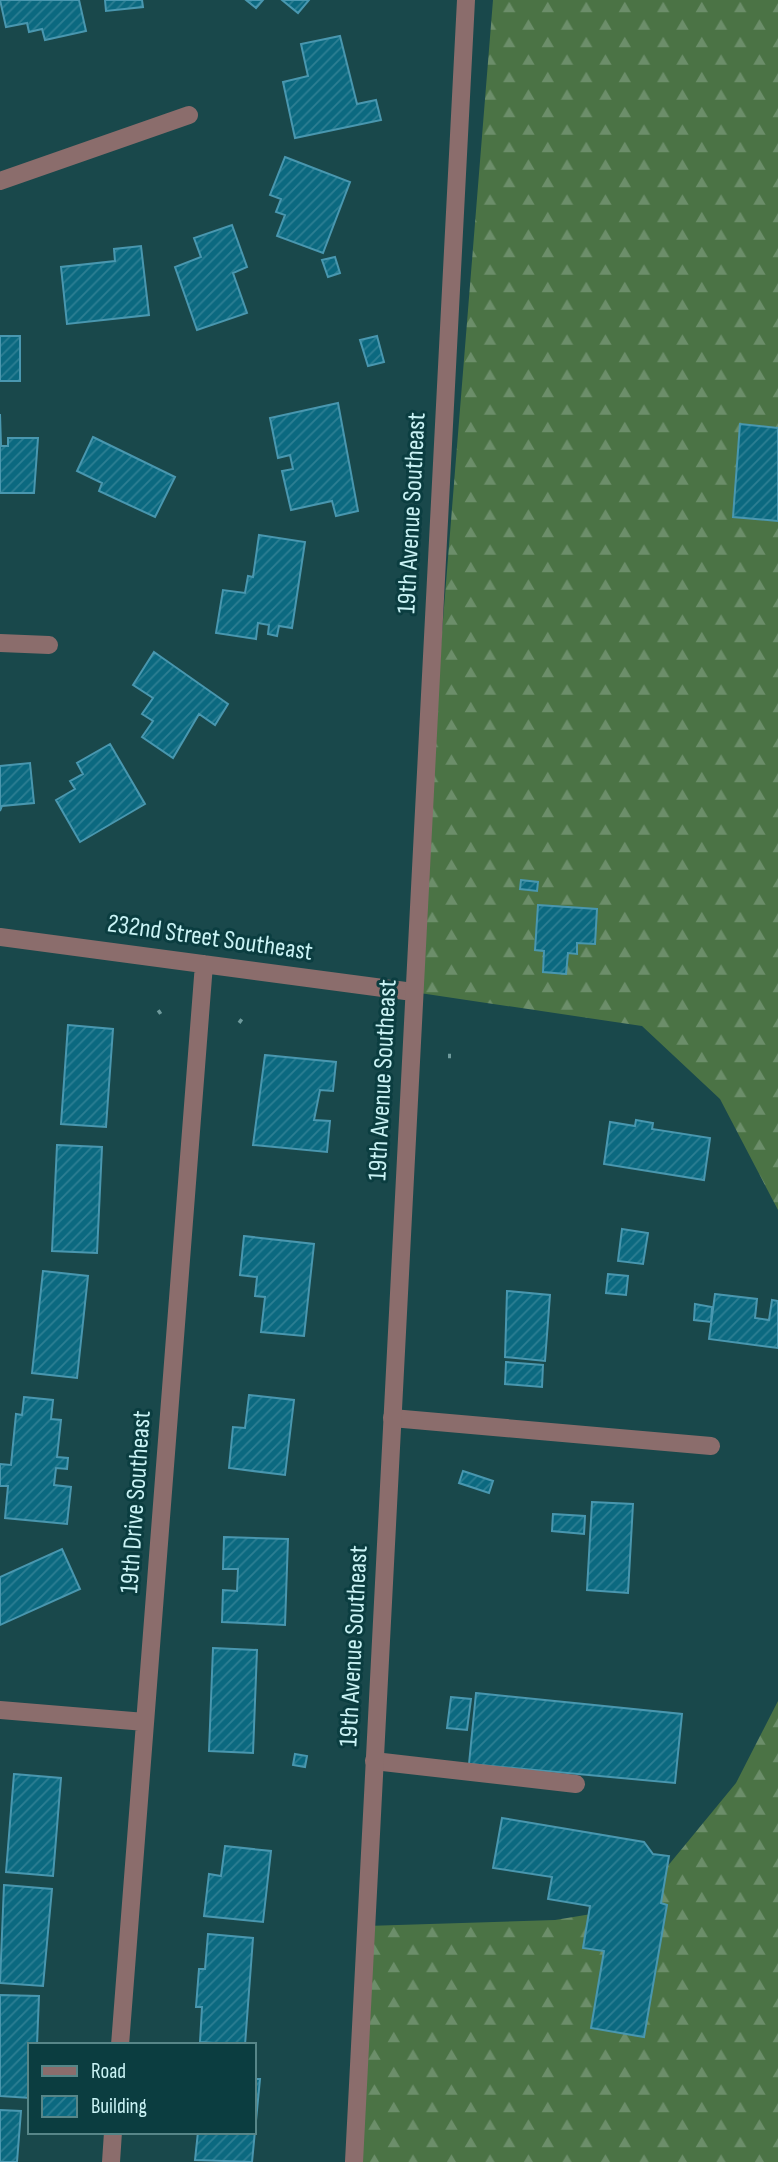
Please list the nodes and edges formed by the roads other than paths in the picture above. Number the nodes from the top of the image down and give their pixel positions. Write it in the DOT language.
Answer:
graph roads {
  1 [pos="466,0"];
  2 [pos="189,115"];
  3 [pos="0,181"];
  4 [pos="0,643"];
  5 [pos="49,645"];
  6 [pos="0,937"];
  7 [pos="204,964"];
  8 [pos="413,992"];
  9 [pos="391,1419"];
  10 [pos="711,1446"];
  11 [pos="0,1710"];
  12 [pos="145,1722"];
  13 [pos="374,1761"];
  14 [pos="576,1784"];
  15 [pos="120,2043"];
  16 [pos="113,2134"];
  17 [pos="111,2162"];
  18 [pos="354,2162"];
  1 -- 8 [label="street, 19th Avenue Southeast"];
  2 -- 3 [label="street"];
  4 -- 5 [label="street"];
  6 -- 7 [label="street, 232nd Street Southeast"];
  7 -- 8 [label="street, 232nd Street Southeast"];
  7 -- 12 [label="street, 19th Drive Southeast"];
  8 -- 9 [label="street, 19th Avenue Southeast"];
  9 -- 10 [label="street"];
  9 -- 13 [label="street, 19th Avenue Southeast"];
  11 -- 12 [label="street"];
  12 -- 15 [label="street, 19th Drive Southeast"];
  13 -- 14 [label="street"];
  13 -- 18 [label="street, 19th Avenue Southeast"];
  16 -- 17 [label="street"];
}
